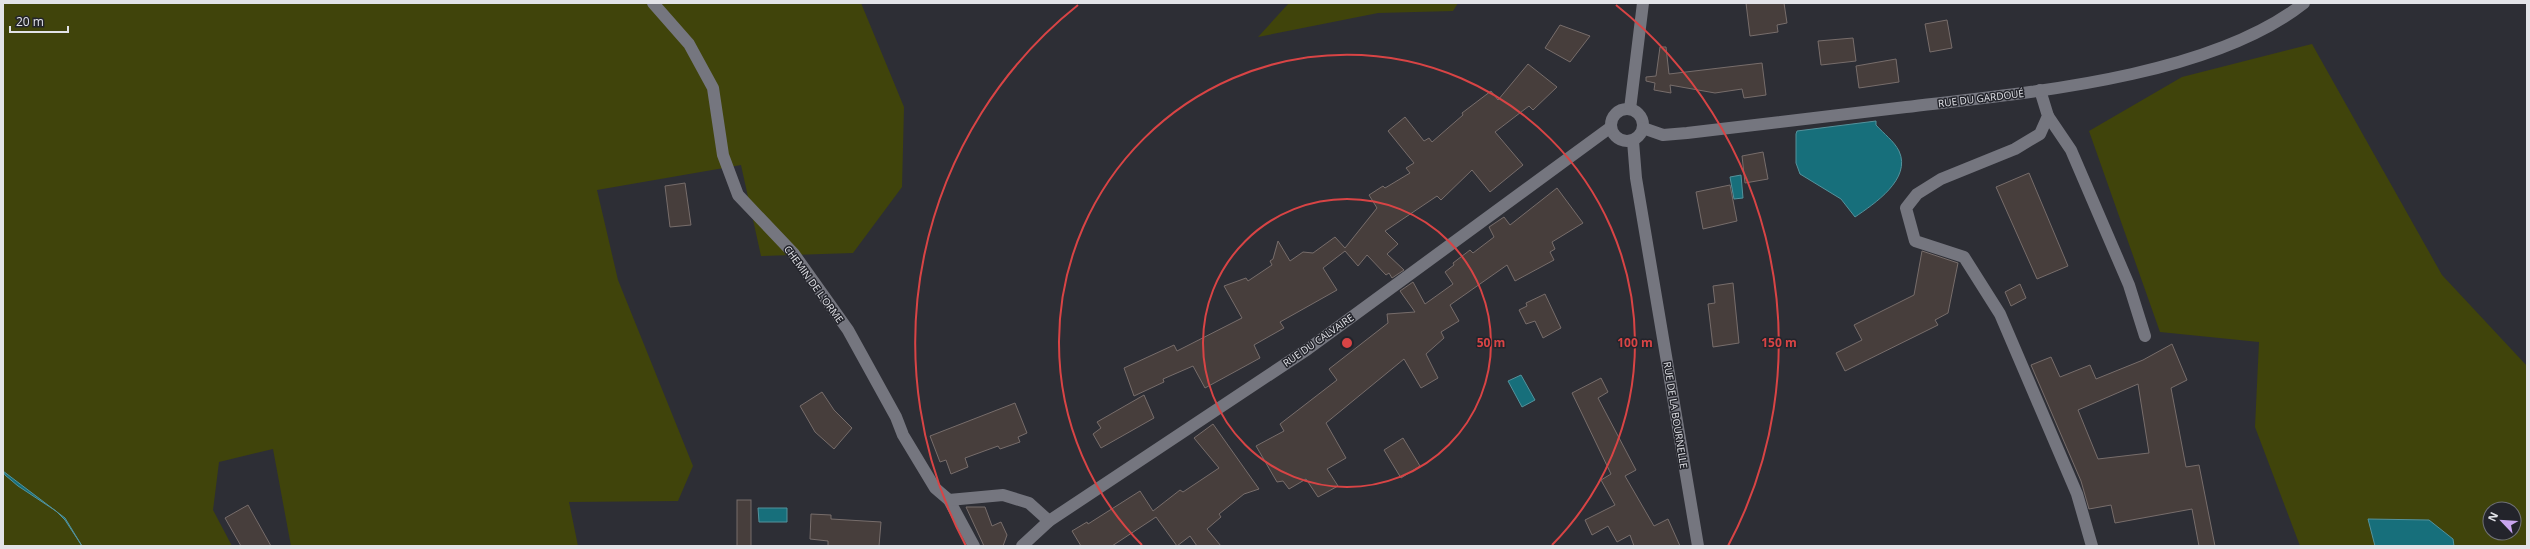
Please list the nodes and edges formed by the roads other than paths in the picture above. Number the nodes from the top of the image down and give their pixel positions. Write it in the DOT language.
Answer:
graph roads {
  1 [pos="653,3"];
  2 [pos="1643,3"];
  3 [pos="2304,3"];
  4 [pos="2040,90"];
  5 [pos="1630,109"];
  6 [pos="2048,116"];
  7 [pos="1611,127"];
  8 [pos="1643,128"];
  9 [pos="1633,141"];
  10 [pos="2145,336"];
  11 [pos="950,500"];
  12 [pos="1049,521"];
  13 [pos="974,546"];
  14 [pos="1022,546"];
  15 [pos="1698,546"];
  16 [pos="2092,546"];
  1 -- 11 [label="street, CHEMIN DE L'ORME"];
  2 -- 5 [label="street"];
  3 -- 4 [label="street, RUE DU GARDOUÉ"];
  4 -- 6 [label="street"];
  4 -- 8 [label="street, RUE DU GARDOUÉ"];
  5 -- 7 [label="street"];
  5 -- 8 [label="street"];
  6 -- 10 [label="street"];
  6 -- 16 [label="street"];
  7 -- 9 [label="street"];
  7 -- 12 [label="street, RUE DU CALVAIRE"];
  8 -- 9 [label="street"];
  9 -- 15 [label="street, RUE DE LA BOURNELLE"];
  11 -- 12 [label="street"];
  11 -- 13 [label="street, CHEMIN DE L'ORME"];
  12 -- 14 [label="street, RUE DU CALVAIRE"];
}
